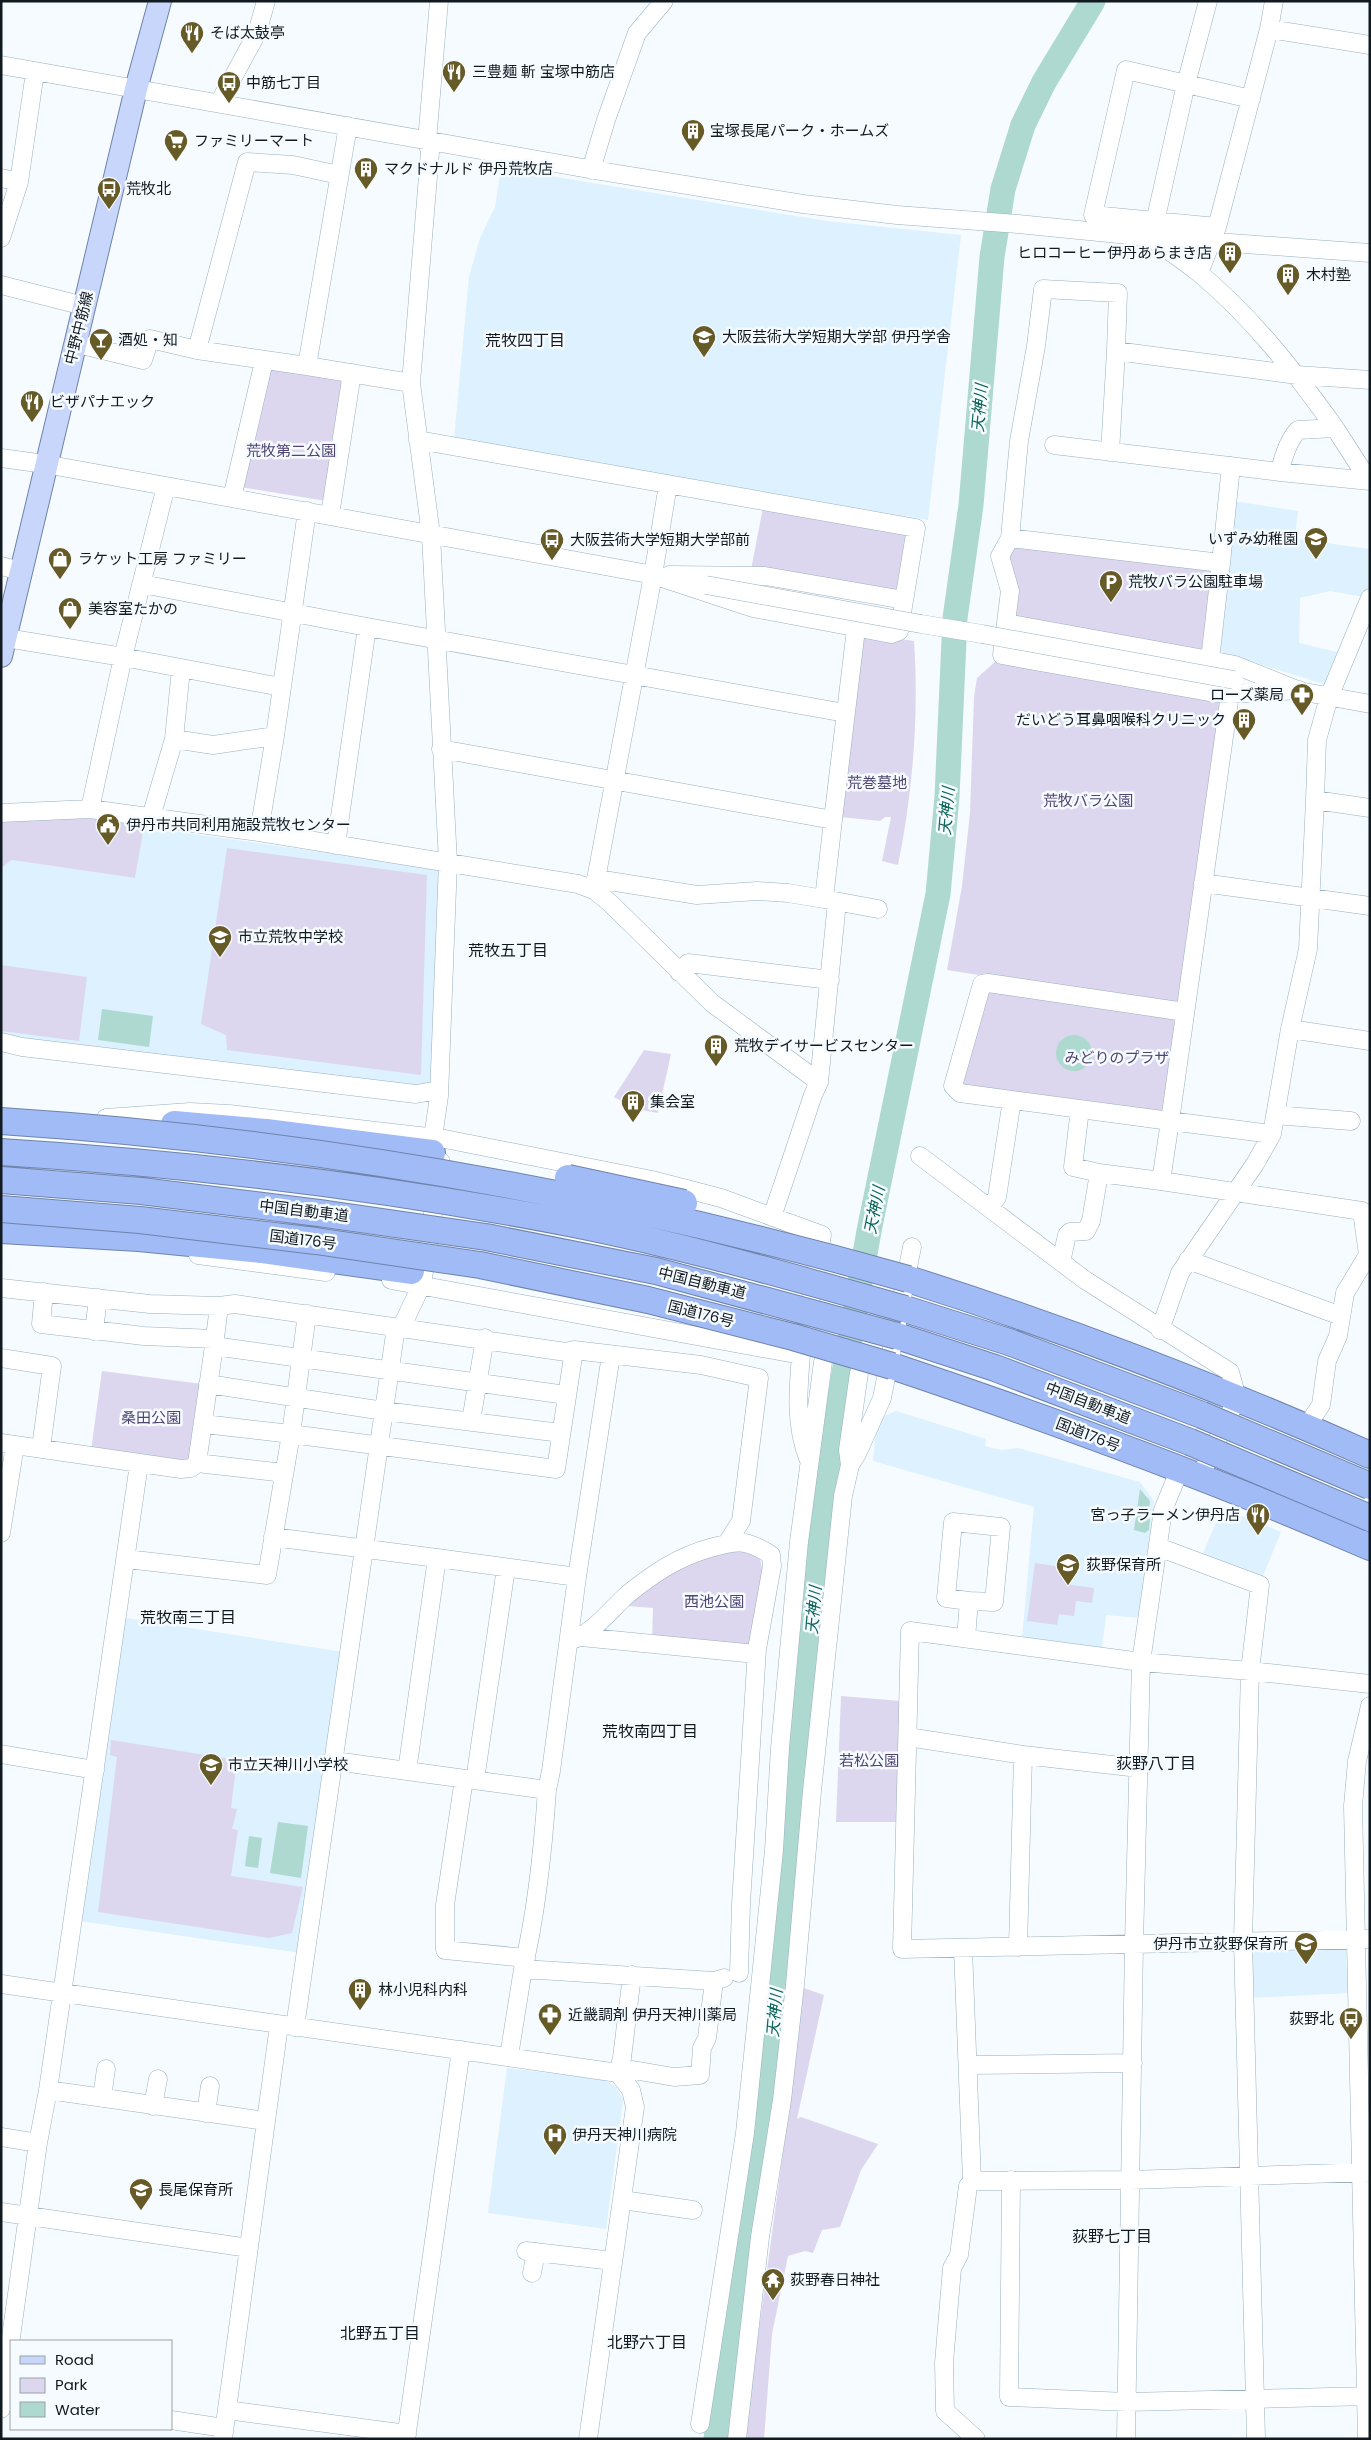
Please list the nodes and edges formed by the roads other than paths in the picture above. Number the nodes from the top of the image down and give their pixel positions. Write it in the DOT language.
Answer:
graph roads {
  1 [pos="160,1"];
  2 [pos="266,1"];
  3 [pos="439,1"];
  4 [pos="664,1"];
  5 [pos="1208,1"];
  6 [pos="1274,1"];
  7 [pos="1269,29"];
  8 [pos="1370,44"];
  9 [pos="1,65"];
  10 [pos="35,72"];
  11 [pos="1186,84"];
  12 [pos="136,89"];
  13 [pos="1251,99"];
  14 [pos="220,103"];
  15 [pos="348,126"];
  16 [pos="427,141"];
  17 [pos="591,170"];
  18 [pos="339,174"];
  19 [pos="1,178"];
  20 [pos="18,182"];
  21 [pos="1152,229"];
  22 [pos="1215,234"];
  23 [pos="1,238"];
  24 [pos="1370,253"];
  25 [pos="1199,273"];
  26 [pos="1,285"];
  27 [pos="84,306"];
  28 [pos="74,344"];
  29 [pos="197,350"];
  30 [pos="1116,351"];
  31 [pos="264,361"];
  32 [pos="307,366"];
  33 [pos="352,373"];
  34 [pos="1297,375"];
  35 [pos="1370,380"];
  36 [pos="411,383"];
  37 [pos="1335,428"];
  38 [pos="418,440"];
  39 [pos="1054,445"];
  40 [pos="1110,452"];
  41 [pos="1,458"];
  42 [pos="46,464"];
  43 [pos="1231,466"];
  44 [pos="1280,472"];
  45 [pos="1367,481"];
  46 [pos="668,485"];
  47 [pos="166,486"];
  48 [pos="232,498"];
  49 [pos="307,511"];
  50 [pos="330,516"];
  51 [pos="431,534"];
  52 [pos="1010,538"];
  53 [pos="1221,563"];
  54 [pos="11,569"];
  55 [pos="653,575"];
  56 [pos="142,584"];
  57 [pos="1370,598"];
  58 [pos="904,600"];
  59 [pos="291,613"];
  60 [pos="1006,623"];
  61 [pos="367,627"];
  62 [pos="856,628"];
  63 [pos="435,639"];
  64 [pos="3,647"];
  65 [pos="123,657"];
  66 [pos="1210,660"];
  67 [pos="182,669"];
  68 [pos="634,675"];
  69 [pos="281,687"];
  70 [pos="1232,687"];
  71 [pos="1299,690"];
  72 [pos="1328,697"];
  73 [pos="1370,704"];
  74 [pos="845,713"];
  75 [pos="275,736"];
  76 [pos="174,740"];
  77 [pos="441,750"];
  78 [pos="614,780"];
  79 [pos="1315,800"];
  80 [pos="1370,808"];
  81 [pos="90,809"];
  82 [pos="1,813"];
  83 [pos="151,817"];
  84 [pos="833,820"];
  85 [pos="260,832"];
  86 [pos="336,845"];
  87 [pos="448,862"];
  88 [pos="1203,883"];
  89 [pos="595,885"];
  90 [pos="1311,896"];
  91 [pos="830,900"];
  92 [pos="1370,906"];
  93 [pos="878,909"];
  94 [pos="679,972"];
  95 [pos="830,980"];
  96 [pos="1185,1012"];
  97 [pos="1290,1029"];
  98 [pos="1370,1041"];
  99 [pos="1,1042"];
  100 [pos="819,1082"];
  101 [pos="439,1090"];
  102 [pos="1012,1100"];
  103 [pos="1,1108"];
  104 [pos="1080,1109"];
  105 [pos="1275,1115"];
  106 [pos="1,1121"];
  107 [pos="1170,1121"];
  108 [pos="1351,1121"];
  109 [pos="1272,1134"];
  110 [pos="437,1143"];
  111 [pos="1,1152"];
  112 [pos="920,1156"];
  113 [pos="1099,1173"];
  114 [pos="1,1180"];
  115 [pos="1161,1181"];
  116 [pos="1235,1192"];
  117 [pos="990,1207"];
  118 [pos="1,1209"];
  119 [pos="772,1217"];
  120 [pos="1,1230"];
  121 [pos="912,1247"];
  122 [pos="832,1257"];
  123 [pos="1188,1260"];
  124 [pos="1061,1262"];
  125 [pos="417,1278"];
  126 [pos="1,1288"];
  127 [pos="44,1292"];
  128 [pos="98,1298"];
  129 [pos="219,1306"];
  130 [pos="307,1314"];
  131 [pos="1341,1316"];
  132 [pos="398,1328"];
  133 [pos="1160,1330"];
  134 [pos="94,1331"];
  135 [pos="485,1338"];
  136 [pos="214,1342"];
  137 [pos="797,1346"];
  138 [pos="574,1350"];
  139 [pos="611,1355"];
  140 [pos="302,1357"];
  141 [pos="1,1358"];
  142 [pos="823,1362"];
  143 [pos="391,1370"];
  144 [pos="859,1373"];
  145 [pos="478,1382"];
  146 [pos="208,1384"];
  147 [pos="566,1395"];
  148 [pos="297,1398"];
  149 [pos="1237,1398"];
  150 [pos="384,1411"];
  151 [pos="471,1421"];
  152 [pos="204,1424"];
  153 [pos="1307,1426"];
  154 [pos="561,1433"];
  155 [pos="291,1434"];
  156 [pos="8,1444"];
  157 [pos="379,1446"];
  158 [pos="41,1448"];
  159 [pos="1370,1455"];
  160 [pos="197,1463"];
  161 [pos="810,1463"];
  162 [pos="139,1464"];
  163 [pos="850,1465"];
  164 [pos="284,1473"];
  165 [pos="1190,1473"];
  166 [pos="1370,1486"];
  167 [pos="1370,1518"];
  168 [pos="1,1533"];
  169 [pos="273,1537"];
  170 [pos="798,1542"];
  171 [pos="727,1543"];
  172 [pos="364,1547"];
  173 [pos="1158,1547"];
  174 [pos="1370,1547"];
  175 [pos="771,1555"];
  176 [pos="437,1558"];
  177 [pos="126,1559"];
  178 [pos="506,1568"];
  179 [pos="577,1577"];
  180 [pos="969,1601"];
  181 [pos="966,1638"];
  182 [pos="575,1639"];
  183 [pos="756,1654"];
  184 [pos="1141,1662"];
  185 [pos="1250,1671"];
  186 [pos="1370,1684"];
  187 [pos="1370,1706"];
  188 [pos="908,1737"];
  189 [pos="1,1754"];
  190 [pos="1023,1755"];
  191 [pos="335,1761"];
  192 [pos="1139,1768"];
  193 [pos="95,1770"];
  194 [pos="406,1771"];
  195 [pos="470,1779"];
  196 [pos="547,1790"];
  197 [pos="1363,1939"];
  198 [pos="1243,1941"];
  199 [pos="1134,1944"];
  200 [pos="1018,1946"];
  201 [pos="963,1948"];
  202 [pos="524,1964"];
  203 [pos="739,1974"];
  204 [pos="632,1975"];
  205 [pos="761,1976"];
  206 [pos="714,1981"];
  207 [pos="1,1984"];
  208 [pos="62,1993"];
  209 [pos="287,2026"];
  210 [pos="461,2050"];
  211 [pos="509,2056"];
  212 [pos="1133,2063"];
  213 [pos="968,2065"];
  214 [pos="106,2069"];
  215 [pos="618,2073"];
  216 [pos="158,2079"];
  217 [pos="210,2086"];
  218 [pos="48,2090"];
  219 [pos="102,2098"];
  220 [pos="153,2106"];
  221 [pos="206,2113"];
  222 [pos="266,2121"];
  223 [pos="1,2137"];
  224 [pos="38,2142"];
  225 [pos="1365,2172"];
  226 [pos="1250,2177"];
  227 [pos="1011,2180"];
  228 [pos="1130,2180"];
  229 [pos="972,2181"];
  230 [pos="622,2200"];
  231 [pos="693,2210"];
  232 [pos="1,2212"];
  233 [pos="29,2215"];
  234 [pos="249,2248"];
  235 [pos="613,2261"];
  236 [pos="532,2273"];
  237 [pos="10,2340"];
  238 [pos="10,2343"];
  239 [pos="1368,2396"];
  240 [pos="1254,2399"];
  241 [pos="4,2402"];
  242 [pos="1127,2402"];
  243 [pos="227,2410"];
  244 [pos="172,2420"];
  245 [pos="700,2424"];
  246 [pos="224,2433"];
  247 [pos="407,2436"];
  248 [pos="588,2439"];
  249 [pos="737,2439"];
  250 [pos="976,2439"];
  251 [pos="1126,2439"];
  252 [pos="1256,2439"];
  253 [pos="1367,2439"];
  1 -- 12 [label="main road, 中野中筋線"];
  2 -- 14 [label="street"];
  3 -- 16 [label="street"];
  4 -- 17 [label="street"];
  5 -- 11 [label="street"];
  6 -- 7 [label="street"];
  7 -- 8 [label="street"];
  7 -- 13 [label="street"];
  9 -- 10 [label="street"];
  10 -- 12 [label="street"];
  10 -- 20 [label="street"];
  11 -- 13 [label="street"];
  11 -- 21 [label="street"];
  11 -- 21 [label="street"];
  12 -- 14 [label="street"];
  12 -- 27 [label="main road, 中野中筋線"];
  13 -- 22 [label="street"];
  14 -- 15 [label="street"];
  15 -- 16 [label="street"];
  15 -- 18 [label="street"];
  16 -- 17 [label="street"];
  16 -- 36 [label="street"];
  17 -- 21 [label="street"];
  18 -- 29 [label="street"];
  18 -- 32 [label="street"];
  19 -- 20 [label="street"];
  20 -- 23 [label="street"];
  21 -- 22 [label="street"];
  21 -- 25 [label="street"];
  22 -- 24 [label="street"];
  22 -- 25 [label="street"];
  25 -- 34 [label="street"];
  26 -- 27 [label="street"];
  27 -- 28 [label="main road, 中野中筋線"];
  28 -- 29 [label="street"];
  28 -- 42 [label="main road, 中野中筋線"];
  29 -- 31 [label="street"];
  30 -- 34 [label="street"];
  30 -- 40 [label="street"];
  30 -- 52 [label="street"];
  31 -- 32 [label="street"];
  31 -- 48 [label="street"];
  32 -- 33 [label="street"];
  33 -- 36 [label="street"];
  33 -- 50 [label="street"];
  34 -- 35 [label="street"];
  34 -- 37 [label="street"];
  36 -- 38 [label="street"];
  37 -- 44 [label="street"];
  37 -- 45 [label="street"];
  38 -- 46 [label="street"];
  38 -- 51 [label="street"];
  39 -- 40 [label="street"];
  40 -- 43 [label="street"];
  41 -- 42 [label="street"];
  42 -- 47 [label="street"];
  42 -- 54 [label="main road, 中野中筋線"];
  43 -- 44 [label="street"];
  43 -- 53 [label="street"];
  44 -- 45 [label="street"];
  46 -- 55 [label="street"];
  46 -- 58 [label="street"];
  47 -- 48 [label="street"];
  47 -- 56 [label="street"];
  48 -- 49 [label="street"];
  49 -- 50 [label="street"];
  49 -- 59 [label="street"];
  50 -- 51 [label="street"];
  51 -- 55 [label="street"];
  51 -- 63 [label="street"];
  52 -- 53 [label="street"];
  52 -- 60 [label="street"];
  53 -- 66 [label="street"];
  54 -- 64 [label="main road, 中野中筋線"];
  55 -- 58 [label="street"];
  55 -- 62 [label="street"];
  55 -- 68 [label="street"];
  55 -- 70 [label="street, bridge"];
  56 -- 59 [label="street"];
  56 -- 65 [label="street"];
  57 -- 72 [label="street"];
  58 -- 62 [label="street"];
  59 -- 61 [label="street"];
  59 -- 69 [label="street"];
  60 -- 66 [label="street"];
  60 -- 70 [label="street"];
  61 -- 63 [label="street"];
  61 -- 86 [label="street"];
  62 -- 74 [label="street"];
  63 -- 68 [label="street"];
  63 -- 77 [label="street"];
  64 -- 65 [label="street"];
  65 -- 67 [label="street"];
  65 -- 81 [label="street"];
  66 -- 71 [label="street"];
  67 -- 69 [label="street"];
  67 -- 76 [label="street"];
  68 -- 74 [label="street"];
  68 -- 78 [label="street"];
  69 -- 75 [label="street"];
  70 -- 71 [label="street"];
  70 -- 88 [label="street"];
  71 -- 72 [label="street"];
  72 -- 73 [label="street"];
  72 -- 79 [label="street"];
  74 -- 84 [label="street"];
  75 -- 76 [label="street"];
  75 -- 85 [label="street"];
  76 -- 83 [label="street"];
  77 -- 78 [label="street"];
  77 -- 87 [label="street"];
  78 -- 84 [label="street"];
  78 -- 89 [label="street"];
  79 -- 80 [label="street"];
  79 -- 90 [label="street"];
  81 -- 82 [label="street"];
  81 -- 83 [label="street"];
  83 -- 85 [label="street"];
  84 -- 91 [label="street"];
  85 -- 86 [label="street"];
  86 -- 87 [label="street"];
  87 -- 89 [label="street"];
  87 -- 101 [label="street"];
  88 -- 90 [label="street"];
  88 -- 96 [label="street"];
  89 -- 91 [label="street"];
  89 -- 94 [label="street"];
  90 -- 92 [label="street"];
  90 -- 97 [label="street"];
  91 -- 93 [label="street"];
  91 -- 95 [label="street"];
  94 -- 95 [label="street"];
  94 -- 100 [label="street"];
  95 -- 100 [label="street"];
  96 -- 102 [label="street"];
  96 -- 107 [label="street"];
  97 -- 98 [label="street"];
  97 -- 105 [label="street"];
  99 -- 101 [label="street"];
  100 -- 119 [label="street"];
  101 -- 110 [label="street"];
  102 -- 104 [label="street"];
  102 -- 117 [label="street"];
  103 -- 110 [label="highway"];
  104 -- 107 [label="street"];
  104 -- 113 [label="street"];
  105 -- 108 [label="street"];
  105 -- 109 [label="street"];
  106 -- 122 [label="highway, bridge"];
  107 -- 109 [label="street"];
  107 -- 115 [label="street"];
  109 -- 116 [label="street"];
  110 -- 119 [label="street"];
  110 -- 122 [label="highway, bridge"];
  110 -- 125 [label="street"];
  111 -- 166 [label="highway, 中国自動車道, bridge"];
  112 -- 117 [label="street"];
  113 -- 115 [label="street"];
  113 -- 124 [label="street"];
  114 -- 167 [label="highway, 中国自動車道, bridge"];
  115 -- 116 [label="street"];
  116 -- 123 [label="street"];
  116 -- 131 [label="street"];
  117 -- 124 [label="street"];
  118 -- 137 [label="highway, 国道176号, bridge"];
  119 -- 137 [label="street"];
  120 -- 125 [label="highway"];
  121 -- 163 [label="street"];
  122 -- 149 [label="highway, bridge"];
  123 -- 131 [label="street"];
  123 -- 133 [label="street"];
  124 -- 133 [label="street"];
  125 -- 132 [label="street"];
  125 -- 137 [label="highway, bridge"];
  126 -- 127 [label="street"];
  127 -- 128 [label="street"];
  127 -- 134 [label="street"];
  128 -- 129 [label="street"];
  128 -- 134 [label="street"];
  129 -- 130 [label="street"];
  129 -- 136 [label="street"];
  130 -- 132 [label="street"];
  130 -- 140 [label="street"];
  131 -- 153 [label="street"];
  132 -- 135 [label="street"];
  132 -- 143 [label="street"];
  133 -- 149 [label="street"];
  134 -- 136 [label="street"];
  135 -- 138 [label="street"];
  135 -- 145 [label="street"];
  136 -- 140 [label="street"];
  136 -- 146 [label="street"];
  137 -- 161 [label="street"];
  137 -- 165 [label="highway, 国道176号, bridge"];
  138 -- 139 [label="street"];
  138 -- 147 [label="street"];
  139 -- 171 [label="street"];
  139 -- 179 [label="street"];
  140 -- 143 [label="street"];
  140 -- 148 [label="street"];
  141 -- 158 [label="street"];
  142 -- 161 [label="street"];
  143 -- 145 [label="street"];
  143 -- 150 [label="street"];
  144 -- 163 [label="street"];
  145 -- 147 [label="street"];
  145 -- 151 [label="street"];
  146 -- 148 [label="street"];
  146 -- 152 [label="street"];
  147 -- 154 [label="street"];
  148 -- 150 [label="street"];
  148 -- 155 [label="street"];
  149 -- 153 [label="highway"];
  149 -- 165 [label="street"];
  150 -- 151 [label="street"];
  150 -- 157 [label="street"];
  151 -- 154 [label="street"];
  152 -- 155 [label="street"];
  152 -- 160 [label="street"];
  153 -- 159 [label="highway"];
  154 -- 157 [label="street"];
  155 -- 157 [label="street"];
  155 -- 164 [label="street"];
  156 -- 158 [label="street"];
  156 -- 168 [label="street"];
  157 -- 172 [label="street"];
  158 -- 162 [label="street"];
  160 -- 162 [label="street"];
  160 -- 164 [label="street"];
  161 -- 170 [label="street"];
  162 -- 177 [label="street"];
  163 -- 249 [label="street"];
  164 -- 169 [label="street"];
  165 -- 173 [label="street"];
  165 -- 174 [label="highway, 国道176号"];
  169 -- 172 [label="street"];
  169 -- 177 [label="street"];
  170 -- 175 [label="street"];
  170 -- 205 [label="street"];
  171 -- 175 [label="street"];
  171 -- 182 [label="street"];
  172 -- 176 [label="street"];
  172 -- 191 [label="street"];
  173 -- 184 [label="street"];
  173 -- 185 [label="street"];
  175 -- 183 [label="street"];
  176 -- 178 [label="street"];
  176 -- 194 [label="street"];
  177 -- 193 [label="street"];
  178 -- 179 [label="street"];
  178 -- 195 [label="street"];
  179 -- 182 [label="street"];
  180 -- 180 [label="street"];
  180 -- 181 [label="street"];
  181 -- 184 [label="street"];
  181 -- 188 [label="street"];
  182 -- 183 [label="street"];
  182 -- 196 [label="street"];
  183 -- 203 [label="street"];
  184 -- 185 [label="street"];
  184 -- 192 [label="street"];
  185 -- 186 [label="street"];
  185 -- 198 [label="street"];
  187 -- 197 [label="street"];
  188 -- 190 [label="street"];
  188 -- 201 [label="street"];
  189 -- 193 [label="street"];
  190 -- 192 [label="street"];
  190 -- 200 [label="street"];
  191 -- 194 [label="street"];
  191 -- 209 [label="street"];
  192 -- 199 [label="street"];
  193 -- 208 [label="street"];
  194 -- 195 [label="street"];
  195 -- 196 [label="street"];
  195 -- 202 [label="street"];
  196 -- 202 [label="street"];
  197 -- 198 [label="street"];
  197 -- 225 [label="street"];
  198 -- 199 [label="street"];
  198 -- 226 [label="street"];
  199 -- 200 [label="street"];
  199 -- 212 [label="street"];
  200 -- 201 [label="street"];
  201 -- 213 [label="street"];
  202 -- 204 [label="street"];
  202 -- 211 [label="street"];
  203 -- 205 [label="street"];
  203 -- 206 [label="street"];
  204 -- 206 [label="street"];
  204 -- 215 [label="street"];
  205 -- 245 [label="street"];
  206 -- 215 [label="street"];
  207 -- 208 [label="street"];
  208 -- 209 [label="street"];
  208 -- 218 [label="street"];
  209 -- 210 [label="street"];
  209 -- 222 [label="street"];
  210 -- 211 [label="street"];
  210 -- 247 [label="street"];
  211 -- 215 [label="street"];
  212 -- 213 [label="street"];
  212 -- 228 [label="street"];
  213 -- 229 [label="street"];
  214 -- 219 [label="street"];
  215 -- 230 [label="street"];
  216 -- 220 [label="street"];
  217 -- 221 [label="street"];
  218 -- 219 [label="street"];
  218 -- 224 [label="street"];
  219 -- 220 [label="street"];
  220 -- 221 [label="street"];
  221 -- 222 [label="street"];
  222 -- 234 [label="street"];
  223 -- 224 [label="street"];
  224 -- 233 [label="street"];
  225 -- 226 [label="street"];
  225 -- 239 [label="street"];
  226 -- 228 [label="street"];
  226 -- 240 [label="street"];
  227 -- 228 [label="street"];
  227 -- 229 [label="street"];
  227 -- 242 [label="street"];
  228 -- 242 [label="street"];
  229 -- 250 [label="street"];
  230 -- 231 [label="street"];
  230 -- 235 [label="street"];
  232 -- 233 [label="street"];
  233 -- 234 [label="street"];
  233 -- 237 [label="street"];
  234 -- 243 [label="street"];
  235 -- 236 [label="street"];
  235 -- 248 [label="street"];
  238 -- 241 [label="street"];
  239 -- 240 [label="street"];
  239 -- 253 [label="street"];
  240 -- 242 [label="street"];
  240 -- 252 [label="street"];
  242 -- 251 [label="street"];
  243 -- 246 [label="street"];
  243 -- 247 [label="street"];
  244 -- 246 [label="street"];
}
